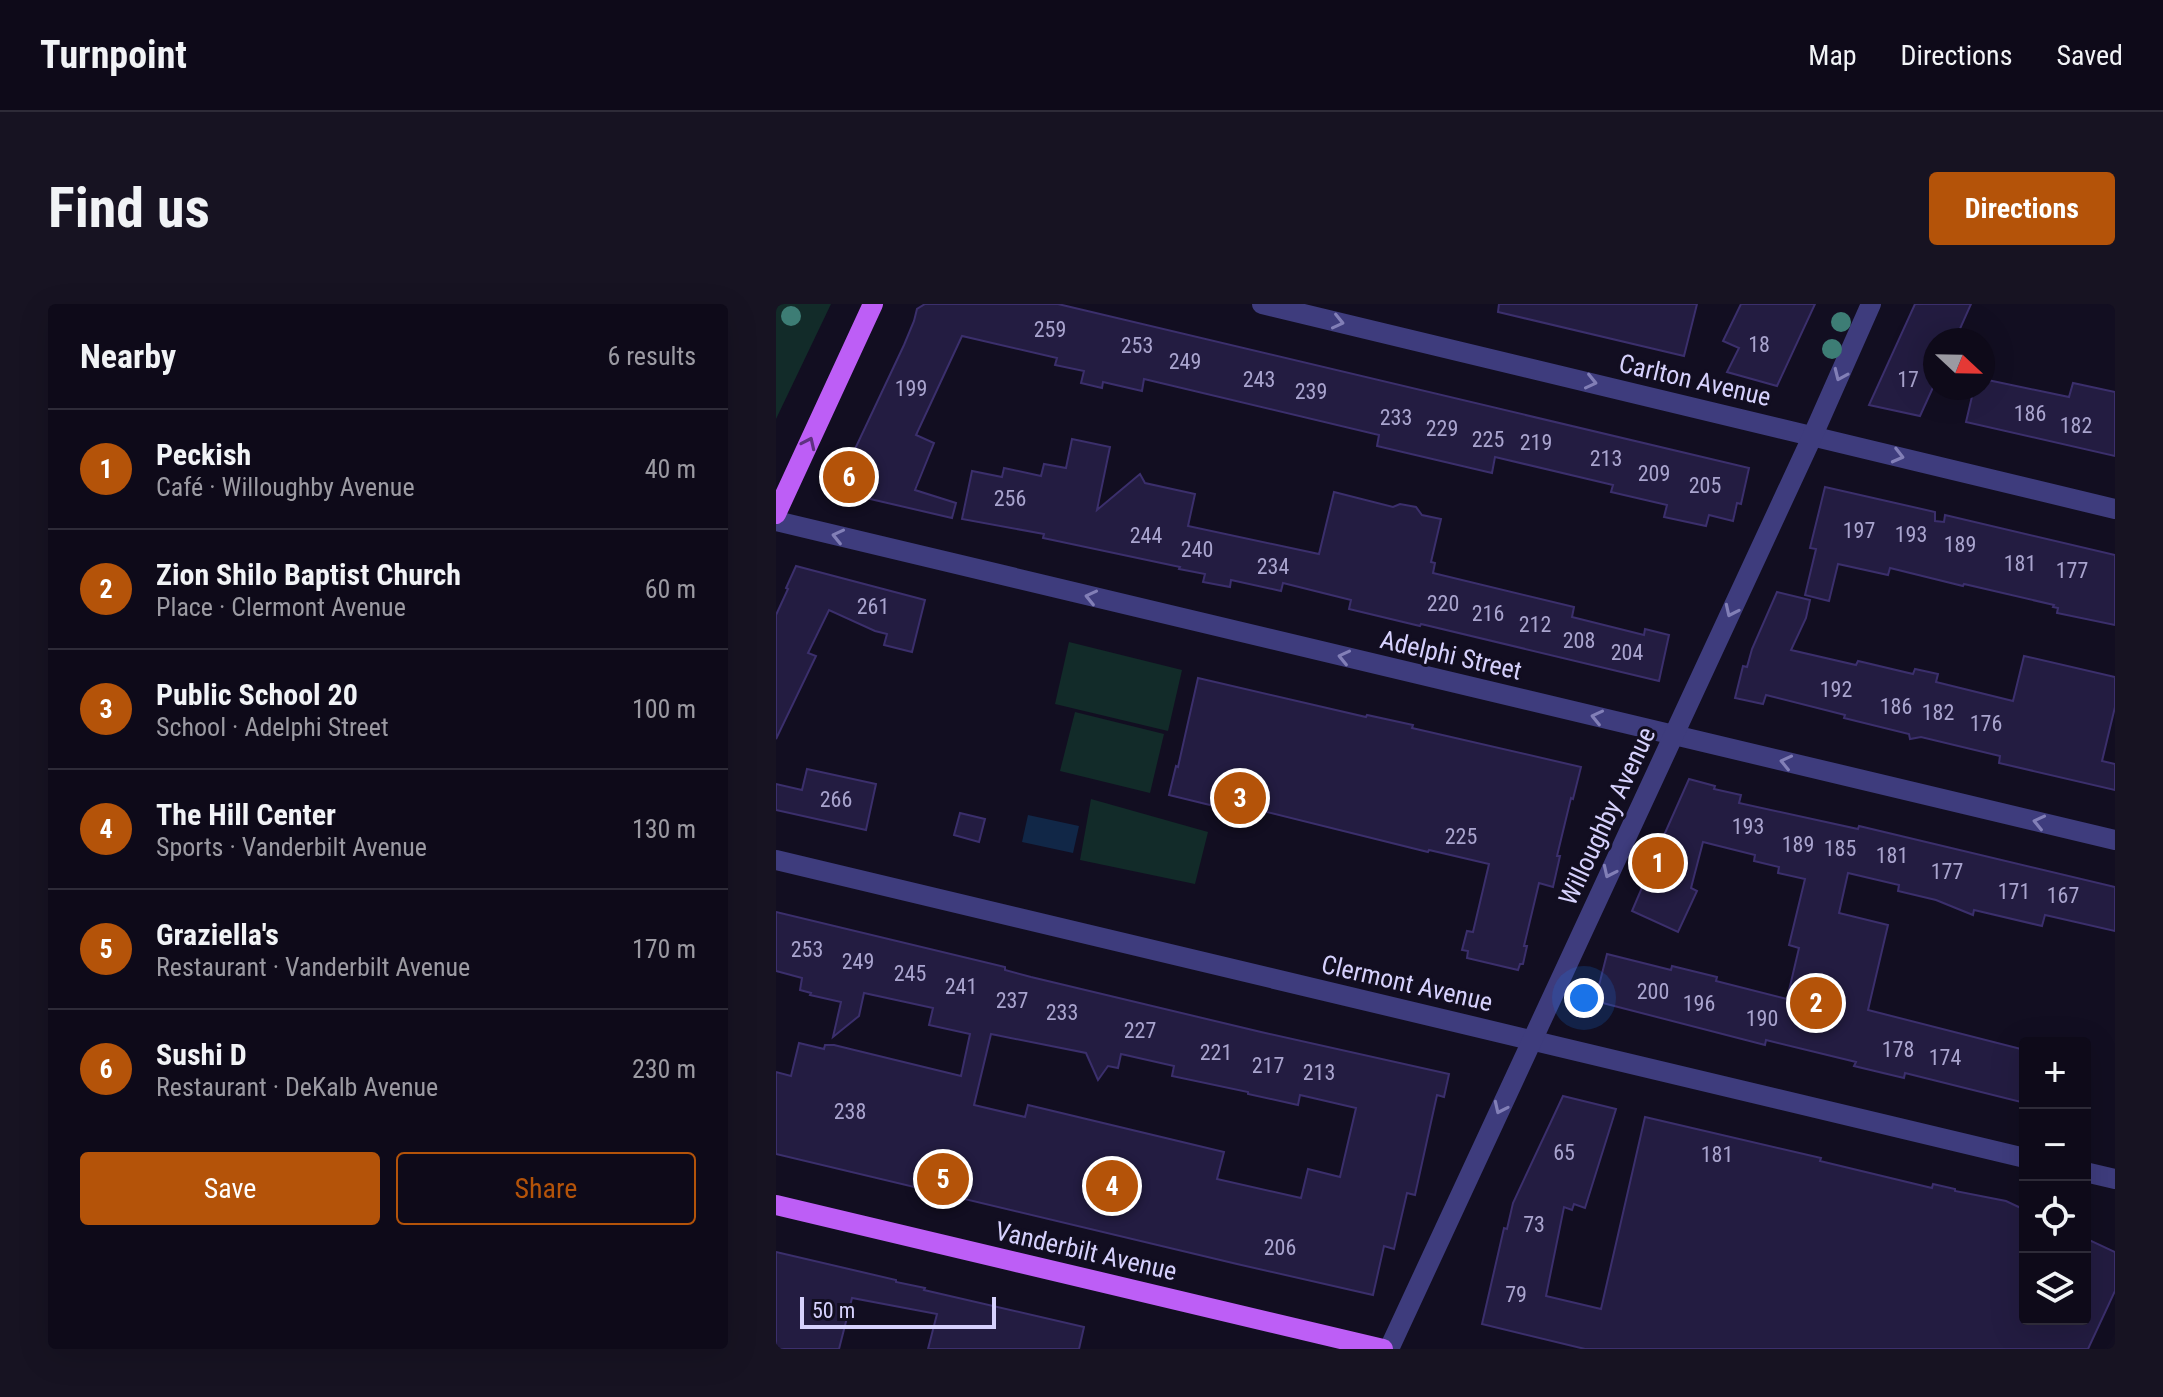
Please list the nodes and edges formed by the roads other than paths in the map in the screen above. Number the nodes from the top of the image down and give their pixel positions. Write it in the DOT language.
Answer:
graph roads {
  1 [pos="873,304"];
  2 [pos="1262,304"];
  3 [pos="1871,304"];
  4 [pos="1813,435"];
  5 [pos="2115,509"];
  6 [pos="776,514"];
  7 [pos="776,521"];
  8 [pos="1673,735"];
  9 [pos="2115,840"];
  10 [pos="776,860"];
  11 [pos="1532,1040"];
  12 [pos="2019,1157"];
  13 [pos="2091,1173"];
  14 [pos="2115,1179"];
  15 [pos="776,1205"];
  16 [pos="1386,1349"];
  6 -- 1 [label="main road, one-way"];
  2 -- 4 [label="street, Carlton Avenue, one-way"];
  3 -- 4 [label="street, Willoughby Avenue, one-way"];
  4 -- 5 [label="street, Carlton Avenue, one-way"];
  4 -- 8 [label="street, Willoughby Avenue, one-way"];
  8 -- 7 [label="street, Adelphi Street, one-way"];
  9 -- 8 [label="street, Adelphi Street, one-way"];
  8 -- 11 [label="street, Willoughby Avenue, one-way"];
  10 -- 11 [label="street, Clermont Avenue"];
  11 -- 12 [label="street, Clermont Avenue"];
  11 -- 16 [label="street, Willoughby Avenue, one-way"];
  13 -- 14 [label="street"];
  15 -- 16 [label="main road, Vanderbilt Avenue"];
}
